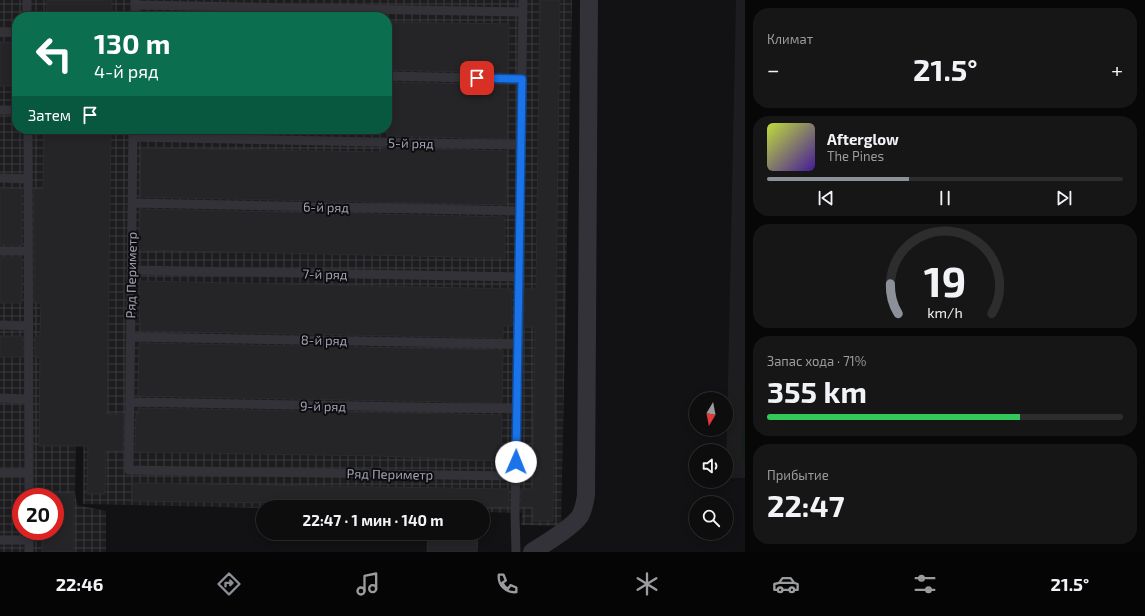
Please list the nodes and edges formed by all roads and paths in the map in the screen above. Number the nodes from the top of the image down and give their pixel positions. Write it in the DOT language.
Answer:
graph roads {
  1 [pos="27,0"];
  2 [pos="523,0"];
  3 [pos="589,0"];
  4 [pos="135,2"];
  5 [pos="27,12"];
  6 [pos="523,12"];
  7 [pos="0,32"];
  8 [pos="12,33"];
  9 [pos="392,76"];
  10 [pos="522,79"];
  11 [pos="0,110"];
  12 [pos="12,110"];
  13 [pos="28,134"];
  14 [pos="133,134"];
  15 [pos="165,134"];
  16 [pos="521,145"];
  17 [pos="0,178"];
  18 [pos="28,179"];
  19 [pos="132,203"];
  20 [pos="520,211"];
  21 [pos="0,251"];
  22 [pos="28,251"];
  23 [pos="132,270"];
  24 [pos="519,277"];
  25 [pos="0,326"];
  26 [pos="28,326"];
  27 [pos="131,337"];
  28 [pos="518,344"];
  29 [pos="0,398"];
  30 [pos="29,399"];
  31 [pos="130,402"];
  32 [pos="517,409"];
  33 [pos="0,473"];
  34 [pos="29,473"];
  35 [pos="516,476"];
  36 [pos="29,488"];
  37 [pos="12,538"];
  38 [pos="0,540"];
  39 [pos="29,540"];
  40 [pos="29,552"];
  41 [pos="516,552"];
  42 [pos="532,552"];
  1 -- 5 [label="lane"];
  2 -- 6 [label="lane"];
  3 -- 42 [label="street"];
  4 -- 6 [label="lane"];
  6 -- 10 [label="lane"];
  7 -- 8 [label="lane"];
  9 -- 10 [label="lane"];
  10 -- 16 [label="lane"];
  11 -- 12 [label="lane"];
  13 -- 18 [label="lane"];
  14 -- 19 [label="lane, Ряд Периметр"];
  15 -- 16 [label="lane, 5-й ряд"];
  16 -- 20 [label="lane"];
  17 -- 18 [label="lane"];
  18 -- 22 [label="lane"];
  19 -- 20 [label="lane, 6-й ряд"];
  19 -- 23 [label="lane, Ряд Периметр"];
  20 -- 24 [label="lane"];
  21 -- 22 [label="lane"];
  22 -- 26 [label="lane"];
  23 -- 24 [label="lane, 7-й ряд"];
  23 -- 27 [label="lane, Ряд Периметр"];
  24 -- 28 [label="lane"];
  25 -- 26 [label="lane"];
  26 -- 30 [label="lane"];
  27 -- 28 [label="lane, 8-й ряд"];
  27 -- 31 [label="lane, Ряд Периметр"];
  28 -- 32 [label="lane"];
  29 -- 30 [label="lane"];
  30 -- 34 [label="lane"];
  31 -- 32 [label="lane, 9-й ряд"];
  31 -- 35 [label="lane, Ряд Периметр"];
  32 -- 35 [label="lane"];
  33 -- 34 [label="lane"];
  34 -- 36 [label="lane"];
  35 -- 41 [label="lane"];
  37 -- 38 [label="lane"];
  39 -- 40 [label="lane"];
}
